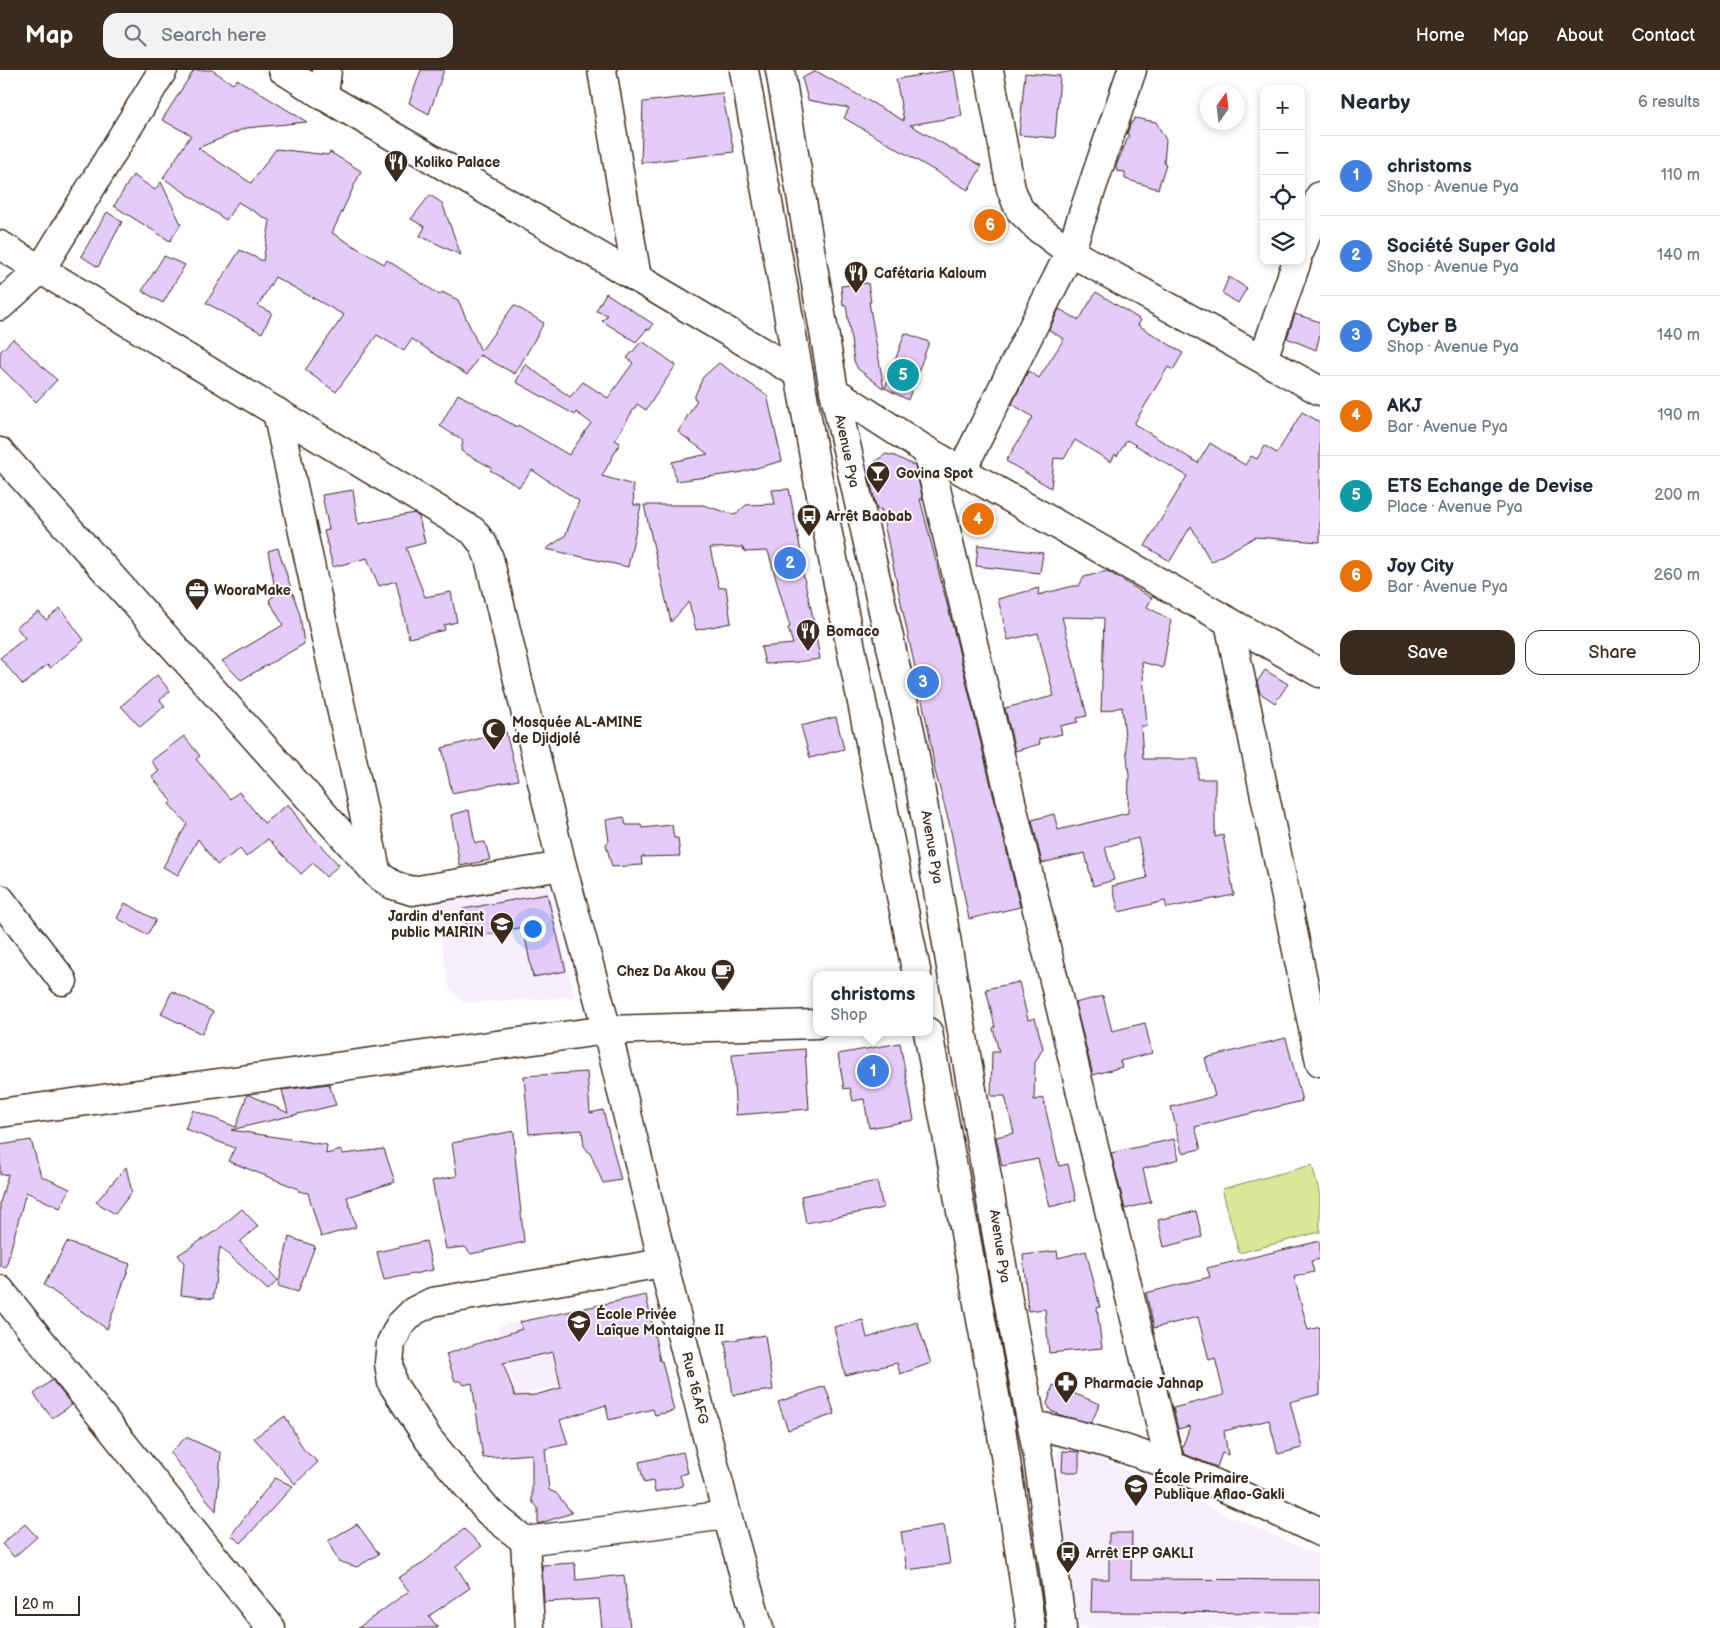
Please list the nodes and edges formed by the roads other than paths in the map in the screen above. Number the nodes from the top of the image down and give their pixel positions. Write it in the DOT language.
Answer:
graph roads {
  1 [pos="162,70"];
  2 [pos="283,70"];
  3 [pos="602,70"];
  4 [pos="744,70"];
  5 [pos="780,70"];
  6 [pos="989,70"];
  7 [pos="1132,70"];
  8 [pos="326,83"];
  9 [pos="1320,196"];
  10 [pos="1305,238"];
  11 [pos="0,245"];
  12 [pos="1070,252"];
  13 [pos="1296,265"];
  14 [pos="41,269"];
  15 [pos="637,278"];
  16 [pos="0,306"];
  17 [pos="1263,359"];
  18 [pos="799,374"];
  19 [pos="834,391"];
  20 [pos="1320,392"];
  21 [pos="277,412"];
  22 [pos="927,451"];
  23 [pos="0,452"];
  24 [pos="962,470"];
  25 [pos="1228,622"];
  26 [pos="1320,673"];
  27 [pos="562,866"];
  28 [pos="378,875"];
  29 [pos="0,899"];
  30 [pos="916,971"];
  31 [pos="63,981"];
  32 [pos="813,1024"];
  33 [pos="607,1030"];
  34 [pos="929,1036"];
  35 [pos="1320,1062"];
  36 [pos="0,1113"];
  37 [pos="663,1263"];
  38 [pos="0,1290"];
  39 [pos="1032,1425"];
  40 [pos="1001,1428"];
  41 [pos="1170,1464"];
  42 [pos="727,1515"];
  43 [pos="1320,1532"];
  44 [pos="525,1541"];
  45 [pos="271,1628"];
  46 [pos="530,1628"];
  47 [pos="759,1628"];
  48 [pos="1031,1628"];
  49 [pos="1062,1628"];
  1 -- 14 [label="street"];
  2 -- 8 [label="street"];
  3 -- 15 [label="street"];
  4 -- 18 [label="street"];
  5 -- 19 [label="street, Avenue Pya"];
  6 -- 12 [label="street"];
  7 -- 12 [label="street"];
  8 -- 15 [label="street"];
  9 -- 10 [label="street"];
  11 -- 14 [label="street, Rue 16.AFG"];
  12 -- 17 [label="street"];
  12 -- 24 [label="street"];
  13 -- 17 [label="street"];
  14 -- 16 [label="street"];
  14 -- 21 [label="street, Rue 16.AFG"];
  15 -- 18 [label="street"];
  17 -- 20 [label="street"];
  18 -- 19 [label="street"];
  18 -- 30 [label="street"];
  19 -- 22 [label="street"];
  19 -- 39 [label="street, Avenue Pya"];
  21 -- 27 [label="street, Rue 16.AFG"];
  21 -- 28 [label="street"];
  22 -- 24 [label="street"];
  22 -- 41 [label="street"];
  23 -- 28 [label="street"];
  24 -- 25 [label="street"];
  25 -- 26 [label="street"];
  25 -- 35 [label="street"];
  27 -- 28 [label="street"];
  27 -- 33 [label="street, Rue 16.AFG"];
  29 -- 31 [label="street"];
  32 -- 33 [label="street"];
  33 -- 36 [label="street"];
  33 -- 37 [label="street, Rue 16.AFG"];
  34 -- 40 [label="street"];
  37 -- 42 [label="street, Rue 16.AFG"];
  37 -- 44 [label="street"];
  38 -- 45 [label="street"];
  39 -- 40 [label="street"];
  39 -- 41 [label="street"];
  39 -- 49 [label="street, Avenue Pya"];
  40 -- 48 [label="street"];
  41 -- 43 [label="street"];
  42 -- 44 [label="street"];
  42 -- 47 [label="street, Rue 16.AFG"];
  44 -- 46 [label="street"];
}
